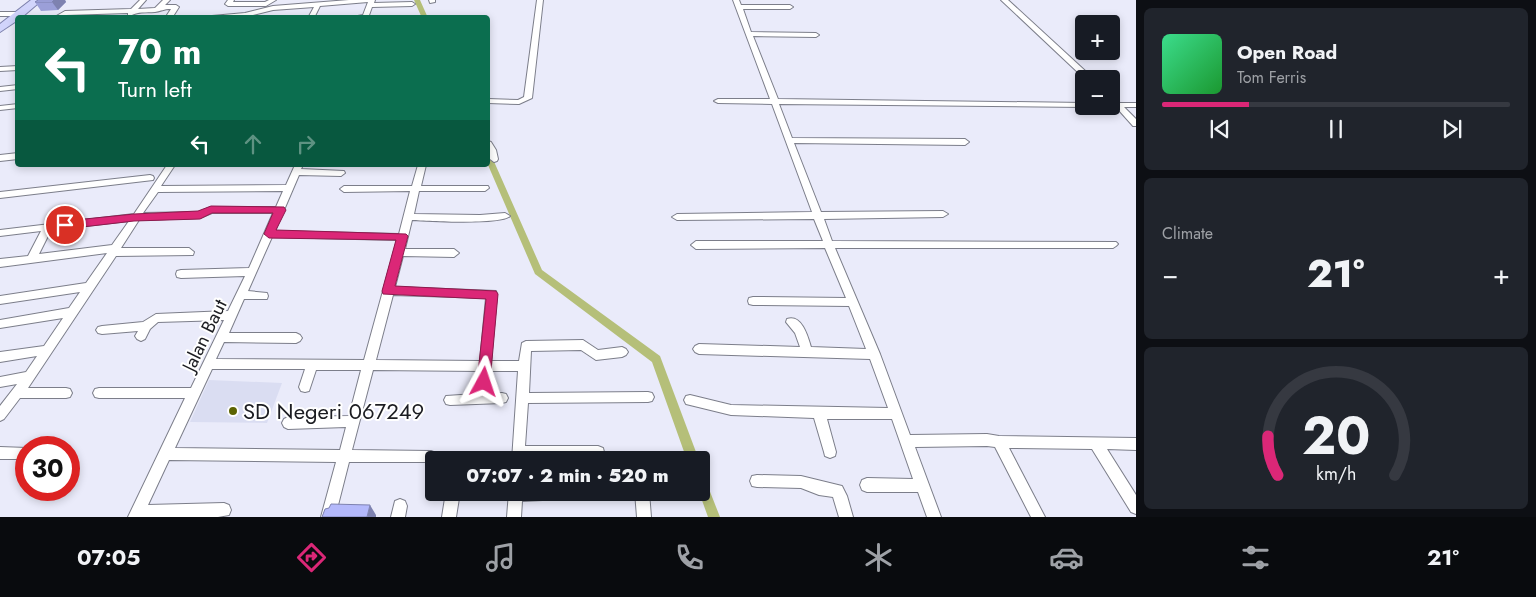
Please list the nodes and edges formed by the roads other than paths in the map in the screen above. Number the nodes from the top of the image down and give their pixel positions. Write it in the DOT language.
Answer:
graph roads {
  1 [pos="37,0"];
  2 [pos="143,0"];
  3 [pos="167,0"];
  4 [pos="231,0"];
  5 [pos="273,0"];
  6 [pos="294,0"];
  7 [pos="540,0"];
  8 [pos="1004,0"];
  9 [pos="371,2"];
  10 [pos="737,3"];
  11 [pos="318,4"];
  12 [pos="412,4"];
  13 [pos="288,7"];
  14 [pos="790,7"];
  15 [pos="159,9"];
  16 [pos="132,12"];
  17 [pos="0,14"];
  18 [pos="18,15"];
  19 [pos="63,15"];
  20 [pos="83,15"];
  21 [pos="129,15"];
  22 [pos="154,15"];
  23 [pos="170,15"];
  24 [pos="245,15"];
  25 [pos="280,15"];
  26 [pos="312,15"];
  27 [pos="366,15"];
  28 [pos="15,17"];
  29 [pos="15,18"];
  30 [pos="0,29"];
  31 [pos="749,34"];
  32 [pos="816,35"];
  33 [pos="15,68"];
  34 [pos="0,69"];
  35 [pos="1080,70"];
  36 [pos="15,87"];
  37 [pos="0,89"];
  38 [pos="718,101"];
  39 [pos="774,101"];
  40 [pos="490,102"];
  41 [pos="1075,105"];
  42 [pos="1120,105"];
  43 [pos="1136,105"];
  44 [pos="15,106"];
  45 [pos="0,108"];
  46 [pos="1120,110"];
  47 [pos="1136,124"];
  48 [pos="791,140"];
  49 [pos="965,142"];
  50 [pos="490,149"];
  51 [pos="15,156"];
  52 [pos="0,158"];
  53 [pos="494,159"];
  54 [pos="170,167"];
  55 [pos="422,167"];
  56 [pos="297,168"];
  57 [pos="342,170"];
  58 [pos="150,178"];
  59 [pos="290,188"];
  60 [pos="485,188"];
  61 [pos="154,189"];
  62 [pos="344,189"];
  63 [pos="416,189"];
  64 [pos="0,195"];
  65 [pos="280,210"];
  66 [pos="943,214"];
  67 [pos="819,215"];
  68 [pos="505,216"];
  69 [pos="134,217"];
  70 [pos="408,217"];
  71 [pos="676,217"];
  72 [pos="48,227"];
  73 [pos="0,233"];
  74 [pos="269,234"];
  75 [pos="402,236"];
  76 [pos="1113,244"];
  77 [pos="696,245"];
  78 [pos="829,245"];
  79 [pos="114,250"];
  80 [pos="189,252"];
  81 [pos="398,252"];
  82 [pos="454,253"];
  83 [pos="31,260"];
  84 [pos="0,264"];
  85 [pos="252,272"];
  86 [pos="180,274"];
  87 [pos="89,287"];
  88 [pos="388,291"];
  89 [pos="242,295"];
  90 [pos="263,296"];
  91 [pos="0,300"];
  92 [pos="753,301"];
  93 [pos="852,302"];
  94 [pos="72,312"];
  95 [pos="232,315"];
  96 [pos="791,322"];
  97 [pos="0,324"];
  98 [pos="146,326"];
  99 [pos="102,330"];
  100 [pos="141,336"];
  101 [pos="222,337"];
  102 [pos="296,338"];
  103 [pos="699,349"];
  104 [pos="47,350"];
  105 [pos="622,352"];
  106 [pos="807,352"];
  107 [pos="874,354"];
  108 [pos="0,357"];
  109 [pos="209,364"];
  110 [pos="312,365"];
  111 [pos="367,365"];
  112 [pos="485,366"];
  113 [pos="524,366"];
  114 [pos="30,376"];
  115 [pos="0,382"];
  116 [pos="304,388"];
  117 [pos="18,393"];
  118 [pos="66,393"];
  119 [pos="99,393"];
  120 [pos="195,393"];
  121 [pos="648,397"];
  122 [pos="482,398"];
  123 [pos="502,398"];
  124 [pos="522,398"];
  125 [pos="450,400"];
  126 [pos="690,400"];
  127 [pos="819,413"];
  128 [pos="896,414"];
  129 [pos="0,415"];
  130 [pos="352,421"];
  131 [pos="288,423"];
  132 [pos="907,441"];
  133 [pos="999,442"];
  134 [pos="1096,444"];
  135 [pos="1136,444"];
  136 [pos="518,451"];
  137 [pos="830,452"];
  138 [pos="0,453"];
  139 [pos="15,453"];
  140 [pos="165,454"];
  141 [pos="344,457"];
  142 [pos="425,457"];
  143 [pos="758,481"];
  144 [pos="867,485"];
  145 [pos="923,486"];
  146 [pos="451,501"];
  147 [pos="515,501"];
  148 [pos="643,501"];
  149 [pos="1136,507"];
  150 [pos="224,510"];
  151 [pos="136,514"];
  152 [pos="328,517"];
  153 [pos="449,517"];
  154 [pos="514,517"];
  155 [pos="644,517"];
  156 [pos="846,517"];
  157 [pos="934,517"];
  158 [pos="1038,517"];
  1 -- 18 [label="main road"];
  2 -- 16 [label="street"];
  3 -- 15 [label="street"];
  4 -- 5 [label="street"];
  6 -- 13 [label="street"];
  7 -- 40 [label="street"];
  8 -- 35 [label="street"];
  9 -- 11 [label="street"];
  9 -- 12 [label="street"];
  9 -- 27 [label="street"];
  10 -- 14 [label="street"];
  10 -- 31 [label="street"];
  11 -- 13 [label="street"];
  11 -- 26 [label="street"];
  13 -- 24 [label="street"];
  13 -- 25 [label="street"];
  15 -- 16 [label="street"];
  15 -- 22 [label="street"];
  15 -- 23 [label="street"];
  16 -- 20 [label="street"];
  16 -- 21 [label="street"];
  17 -- 28 [label="street"];
  19 -- 20 [label="street"];
  29 -- 30 [label="main road"];
  31 -- 32 [label="street"];
  31 -- 39 [label="street"];
  33 -- 34 [label="street"];
  36 -- 37 [label="street"];
  38 -- 39 [label="street"];
  39 -- 41 [label="street"];
  39 -- 48 [label="street"];
  42 -- 43 [label="street"];
  44 -- 45 [label="street"];
  46 -- 47 [label="street"];
  48 -- 49 [label="street"];
  48 -- 67 [label="street"];
  50 -- 53 [label="street"];
  51 -- 52 [label="street"];
  54 -- 61 [label="street"];
  55 -- 63 [label="street"];
  56 -- 57 [label="street"];
  56 -- 59 [label="street, Jalan Baut"];
  58 -- 64 [label="street"];
  59 -- 61 [label="street"];
  59 -- 65 [label="street, Jalan Baut"];
  60 -- 63 [label="street"];
  61 -- 69 [label="street"];
  62 -- 63 [label="street"];
  63 -- 70 [label="street"];
  65 -- 69 [label="street"];
  65 -- 74 [label="street, Jalan Baut"];
  66 -- 67 [label="street"];
  67 -- 71 [label="street"];
  67 -- 78 [label="street"];
  68 -- 70 [label="street"];
  69 -- 72 [label="street"];
  69 -- 79 [label="street"];
  70 -- 75 [label="street"];
  72 -- 73 [label="street"];
  72 -- 83 [label="street"];
  74 -- 75 [label="street"];
  74 -- 85 [label="street, Jalan Baut"];
  75 -- 81 [label="street"];
  76 -- 78 [label="street"];
  77 -- 78 [label="street"];
  78 -- 93 [label="street"];
  79 -- 80 [label="street"];
  79 -- 83 [label="street"];
  79 -- 87 [label="street"];
  81 -- 82 [label="street"];
  81 -- 88 [label="street"];
  83 -- 84 [label="street"];
  85 -- 86 [label="street"];
  85 -- 89 [label="street, Jalan Baut"];
  87 -- 91 [label="street"];
  87 -- 94 [label="street"];
  88 -- 111 [label="street"];
  88 -- 112 [label="street"];
  89 -- 90 [label="street"];
  89 -- 95 [label="street, Jalan Baut"];
  92 -- 93 [label="street"];
  93 -- 107 [label="street"];
  94 -- 97 [label="street"];
  94 -- 104 [label="street"];
  95 -- 98 [label="street"];
  95 -- 101 [label="street, Jalan Baut"];
  96 -- 106 [label="street"];
  98 -- 99 [label="street"];
  98 -- 100 [label="street"];
  101 -- 102 [label="street"];
  101 -- 109 [label="street, Jalan Baut"];
  103 -- 106 [label="street"];
  104 -- 108 [label="street"];
  104 -- 114 [label="street"];
  105 -- 113 [label="street"];
  106 -- 107 [label="street"];
  107 -- 128 [label="street"];
  109 -- 110 [label="street"];
  109 -- 120 [label="street, Jalan Baut"];
  110 -- 111 [label="street"];
  110 -- 116 [label="street"];
  111 -- 112 [label="street"];
  111 -- 130 [label="street"];
  112 -- 113 [label="street"];
  112 -- 122 [label="street"];
  113 -- 124 [label="street"];
  114 -- 115 [label="street"];
  114 -- 117 [label="street"];
  117 -- 118 [label="street"];
  117 -- 129 [label="street"];
  119 -- 120 [label="street"];
  120 -- 140 [label="street, Jalan Baut"];
  121 -- 124 [label="street"];
  122 -- 123 [label="street"];
  122 -- 125 [label="street"];
  124 -- 136 [label="street"];
  126 -- 127 [label="street"];
  127 -- 128 [label="street"];
  127 -- 137 [label="street"];
  128 -- 132 [label="street"];
  130 -- 131 [label="street"];
  130 -- 141 [label="street"];
  132 -- 133 [label="street"];
  132 -- 145 [label="street"];
  133 -- 134 [label="street"];
  133 -- 158 [label="street"];
  134 -- 135 [label="street"];
  134 -- 149 [label="street"];
  138 -- 139 [label="street"];
  140 -- 141 [label="street"];
  140 -- 151 [label="street, Jalan Baut"];
  141 -- 142 [label="street"];
  141 -- 152 [label="street"];
  143 -- 156 [label="street"];
  144 -- 145 [label="street"];
  145 -- 157 [label="street"];
  146 -- 153 [label="street"];
  147 -- 154 [label="street"];
  148 -- 155 [label="street"];
  150 -- 151 [label="street"];
}
